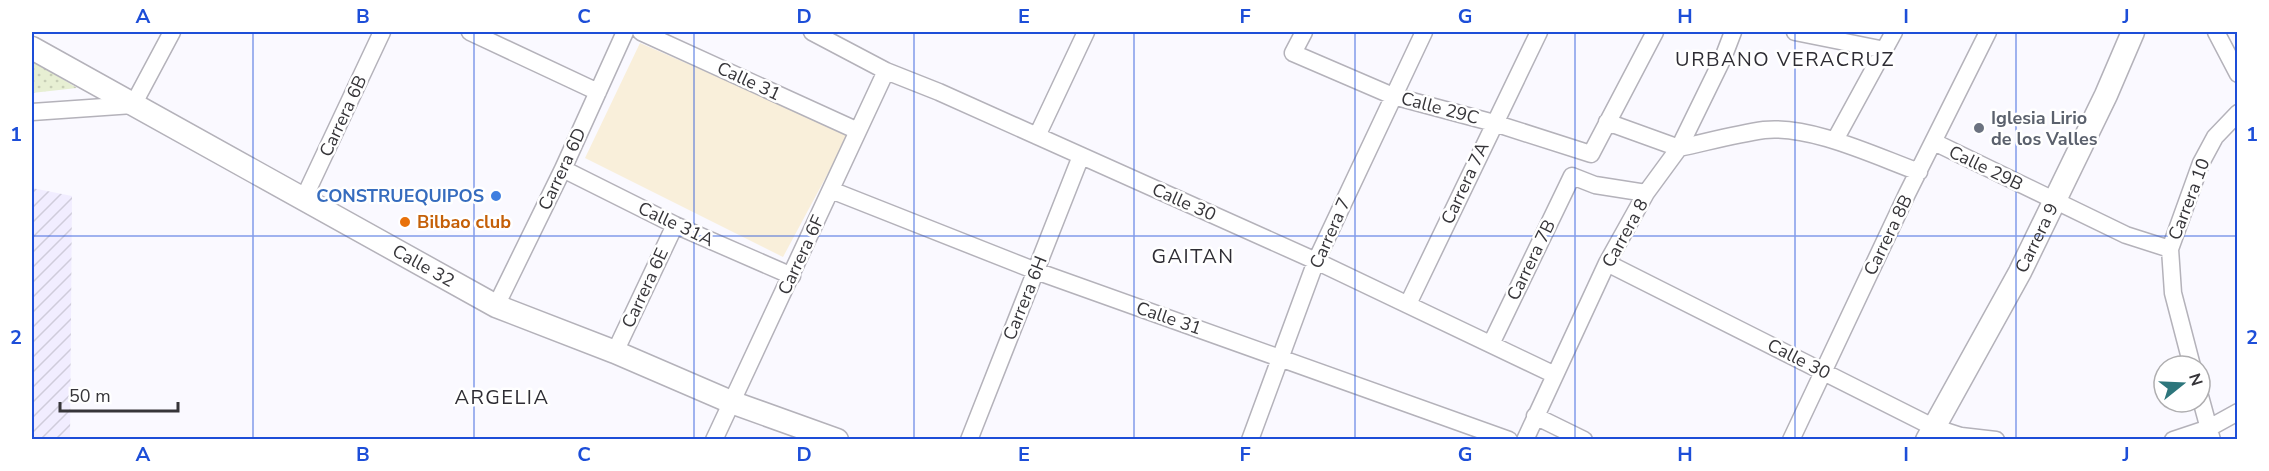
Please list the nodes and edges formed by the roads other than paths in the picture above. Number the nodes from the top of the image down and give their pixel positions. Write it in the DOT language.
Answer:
graph roads {
  1 [pos="172,32"];
  2 [pos="382,32"];
  3 [pos="470,32"];
  4 [pos="625,32"];
  5 [pos="640,32"];
  6 [pos="812,32"];
  7 [pos="1086,32"];
  8 [pos="1304,32"];
  9 [pos="1424,32"];
  10 [pos="1539,32"];
  11 [pos="1655,32"];
  12 [pos="1733,32"];
  13 [pos="1795,32"];
  14 [pos="1894,32"];
  15 [pos="1988,32"];
  16 [pos="2133,32"];
  17 [pos="2216,32"];
  18 [pos="32,48"];
  19 [pos="1886,50"];
  20 [pos="886,71"];
  21 [pos="2238,74"];
  22 [pos="598,92"];
  23 [pos="1392,100"];
  24 [pos="133,105"];
  25 [pos="32,112"];
  26 [pos="2238,113"];
  27 [pos="1494,123"];
  28 [pos="1607,123"];
  29 [pos="858,131"];
  30 [pos="1037,136"];
  31 [pos="1834,140"];
  32 [pos="1934,142"];
  33 [pos="1679,148"];
  34 [pos="1081,156"];
  35 [pos="563,169"];
  36 [pos="1917,175"];
  37 [pos="831,190"];
  38 [pos="1647,193"];
  39 [pos="303,200"];
  40 [pos="2055,202"];
  41 [pos="675,225"];
  42 [pos="2170,249"];
  43 [pos="1316,261"];
  44 [pos="1607,264"];
  45 [pos="1036,271"];
  46 [pos="792,276"];
  47 [pos="1408,304"];
  48 [pos="496,306"];
  49 [pos="1491,344"];
  50 [pos="615,352"];
  51 [pos="2189,354"];
  52 [pos="1281,357"];
  53 [pos="1824,372"];
  54 [pos="1555,375"];
  55 [pos="731,402"];
  56 [pos="2238,412"];
  57 [pos="2205,414"];
  58 [pos="1535,417"];
  59 [pos="1930,434"];
  60 [pos="2210,434"];
  61 [pos="714,440"];
  62 [pos="837,440"];
  63 [pos="969,440"];
  64 [pos="1250,440"];
  65 [pos="1509,440"];
  66 [pos="1525,440"];
  67 [pos="1584,440"];
  68 [pos="1791,440"];
  69 [pos="1996,440"];
  70 [pos="2173,440"];
  1 -- 24 [label="street"];
  2 -- 39 [label="street, Carrera 6B"];
  3 -- 22 [label="street"];
  4 -- 22 [label="street, Carrera 6D"];
  5 -- 29 [label="street, Calle 31"];
  6 -- 20 [label="street, Calle 30"];
  7 -- 30 [label="street"];
  8 -- 23 [label="street, Calle 29C"];
  9 -- 23 [label="street, Carrera 7"];
  10 -- 27 [label="street, Carrera 7A"];
  11 -- 28 [label="street"];
  12 -- 33 [label="street, Carrera 8"];
  13 -- 19 [label="street"];
  14 -- 19 [label="street"];
  15 -- 32 [label="street, Carrera 8B"];
  16 -- 40 [label="main road, Carrera 9"];
  17 -- 21 [label="street"];
  18 -- 24 [label="main road, Calle 32"];
  19 -- 31 [label="street"];
  20 -- 29 [label="street, Carrera 6F"];
  20 -- 30 [label="street, Calle 30"];
  22 -- 35 [label="street, Carrera 6D"];
  23 -- 27 [label="street, Calle 29C"];
  23 -- 43 [label="street, Carrera 7"];
  24 -- 25 [label="street"];
  24 -- 39 [label="main road, Calle 32"];
  26 -- 42 [label="street, Carrera 10"];
  27 -- 28 [label="street, Calle 29C"];
  27 -- 47 [label="street, Carrera 7A"];
  28 -- 33 [label="street"];
  29 -- 37 [label="street, Carrera 6F"];
  30 -- 34 [label="street, Calle 30"];
  31 -- 33 [label="street"];
  31 -- 36 [label="street"];
  32 -- 36 [label="street, Carrera 8B"];
  32 -- 40 [label="street, Calle 29B"];
  33 -- 38 [label="street, Carrera 8"];
  34 -- 43 [label="street, Calle 30"];
  34 -- 45 [label="street, Carrera 6H"];
  35 -- 41 [label="street, Calle 31A"];
  35 -- 48 [label="street, Carrera 6D"];
  36 -- 53 [label="street, Carrera 8B"];
  37 -- 45 [label="street, Calle 31"];
  37 -- 46 [label="street, Carrera 6F"];
  38 -- 44 [label="street, Carrera 8"];
  38 -- 49 [label="street, Carrera 7B"];
  39 -- 48 [label="main road, Calle 32"];
  40 -- 42 [label="street, Calle 29B"];
  40 -- 59 [label="main road, Carrera 9"];
  41 -- 46 [label="street, Calle 31A"];
  41 -- 50 [label="street, Carrera 6E"];
  42 -- 51 [label="street, Carrera 10"];
  43 -- 47 [label="street, Calle 30"];
  43 -- 52 [label="street, Carrera 7"];
  44 -- 53 [label="street, Calle 30"];
  44 -- 54 [label="street, Carrera 8"];
  45 -- 52 [label="street, Calle 31"];
  45 -- 63 [label="street, Carrera 6H"];
  46 -- 55 [label="street, Carrera 6F"];
  47 -- 49 [label="street, Calle 30"];
  48 -- 50 [label="main road, Calle 32"];
  49 -- 54 [label="street, Calle 30"];
  50 -- 55 [label="main road, Calle 32"];
  52 -- 64 [label="street, Carrera 7"];
  52 -- 65 [label="street, Calle 31"];
  53 -- 59 [label="street, Calle 30"];
  53 -- 68 [label="street, Carrera 8B"];
  54 -- 58 [label="street, Carrera 8"];
  55 -- 61 [label="street, Carrera 6F"];
  55 -- 62 [label="main road, Calle 32"];
  56 -- 60 [label="street"];
  57 -- 60 [label="street"];
  58 -- 66 [label="street, Carrera 8"];
  58 -- 67 [label="street"];
  59 -- 69 [label="street, Calle 30"];
  60 -- 70 [label="street"];
}
